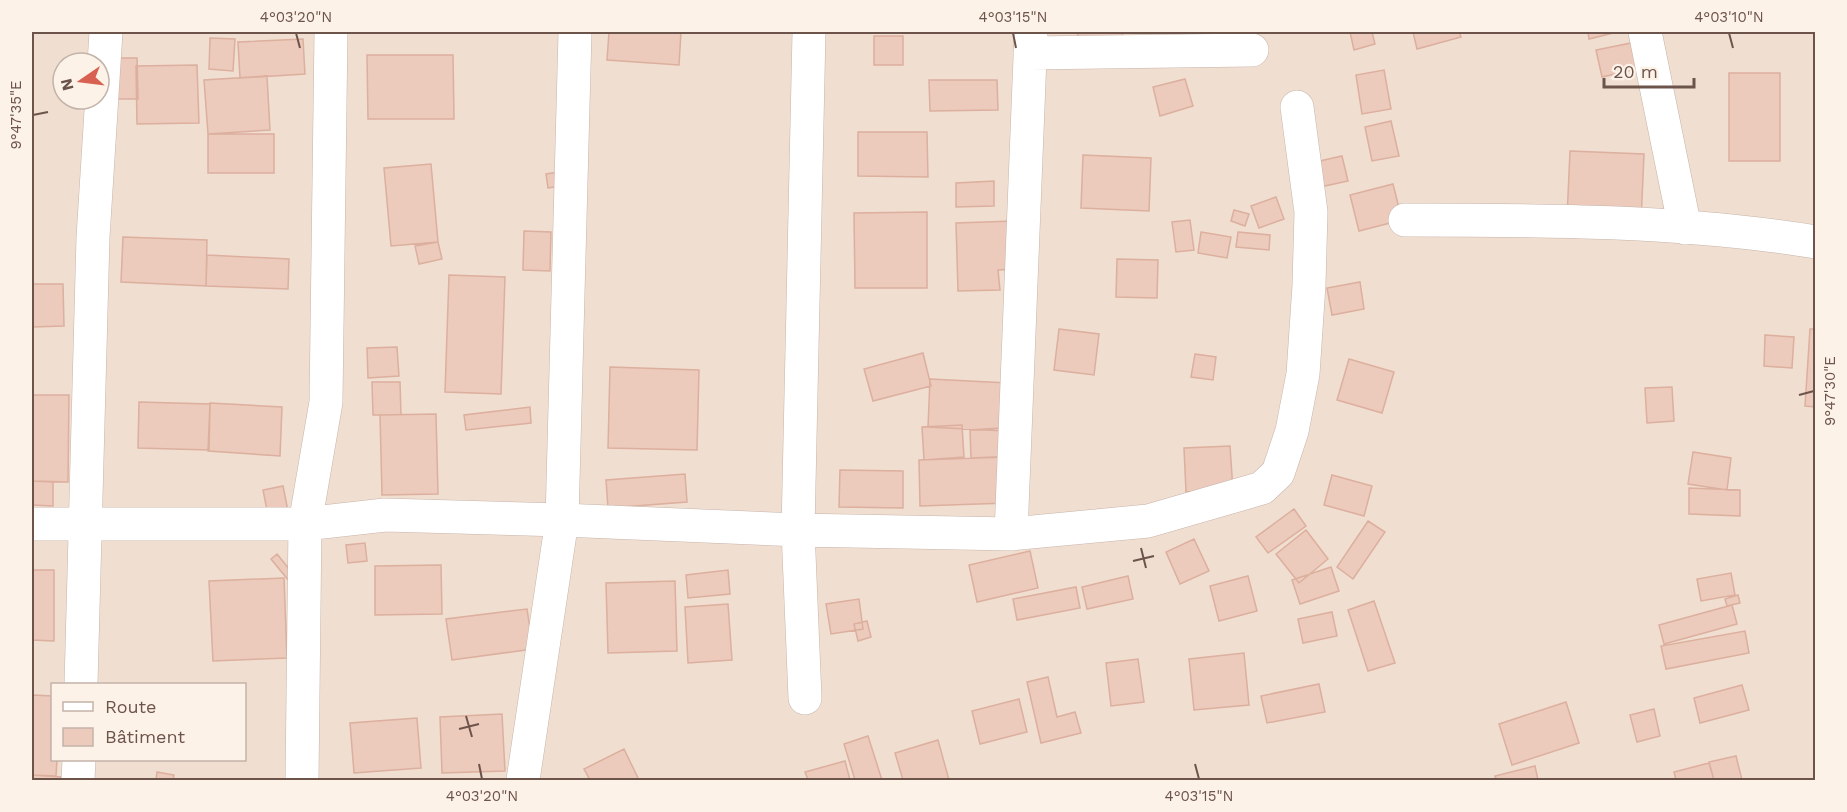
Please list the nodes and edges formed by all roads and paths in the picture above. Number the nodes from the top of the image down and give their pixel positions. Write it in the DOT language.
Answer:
graph roads {
  1 [pos="106,32"];
  2 [pos="331,32"];
  3 [pos="575,32"];
  4 [pos="809,32"];
  5 [pos="1645,32"];
  6 [pos="1030,42"];
  7 [pos="1252,50"];
  8 [pos="1297,107"];
  9 [pos="1405,220"];
  10 [pos="1685,228"];
  11 [pos="1815,242"];
  12 [pos="562,519"];
  13 [pos="32,524"];
  14 [pos="305,524"];
  15 [pos="86,525"];
  16 [pos="798,530"];
  17 [pos="1011,534"];
  18 [pos="81,683"];
  19 [pos="805,698"];
  20 [pos="79,761"];
  21 [pos="78,780"];
  22 [pos="302,780"];
  23 [pos="523,780"];
  1 -- 15 [label="street"];
  2 -- 14 [label="street"];
  3 -- 12 [label="street"];
  4 -- 16 [label="street"];
  5 -- 10 [label="street"];
  6 -- 7 [label="street"];
  6 -- 17 [label="street"];
  8 -- 17 [label="street"];
  9 -- 10 [label="street"];
  10 -- 11 [label="street"];
  12 -- 14 [label="street"];
  12 -- 16 [label="street"];
  12 -- 23 [label="street"];
  13 -- 15 [label="street"];
  14 -- 15 [label="street"];
  14 -- 22 [label="street"];
  15 -- 18 [label="street"];
  16 -- 17 [label="street"];
  16 -- 19 [label="street"];
  20 -- 21 [label="street"];
}
